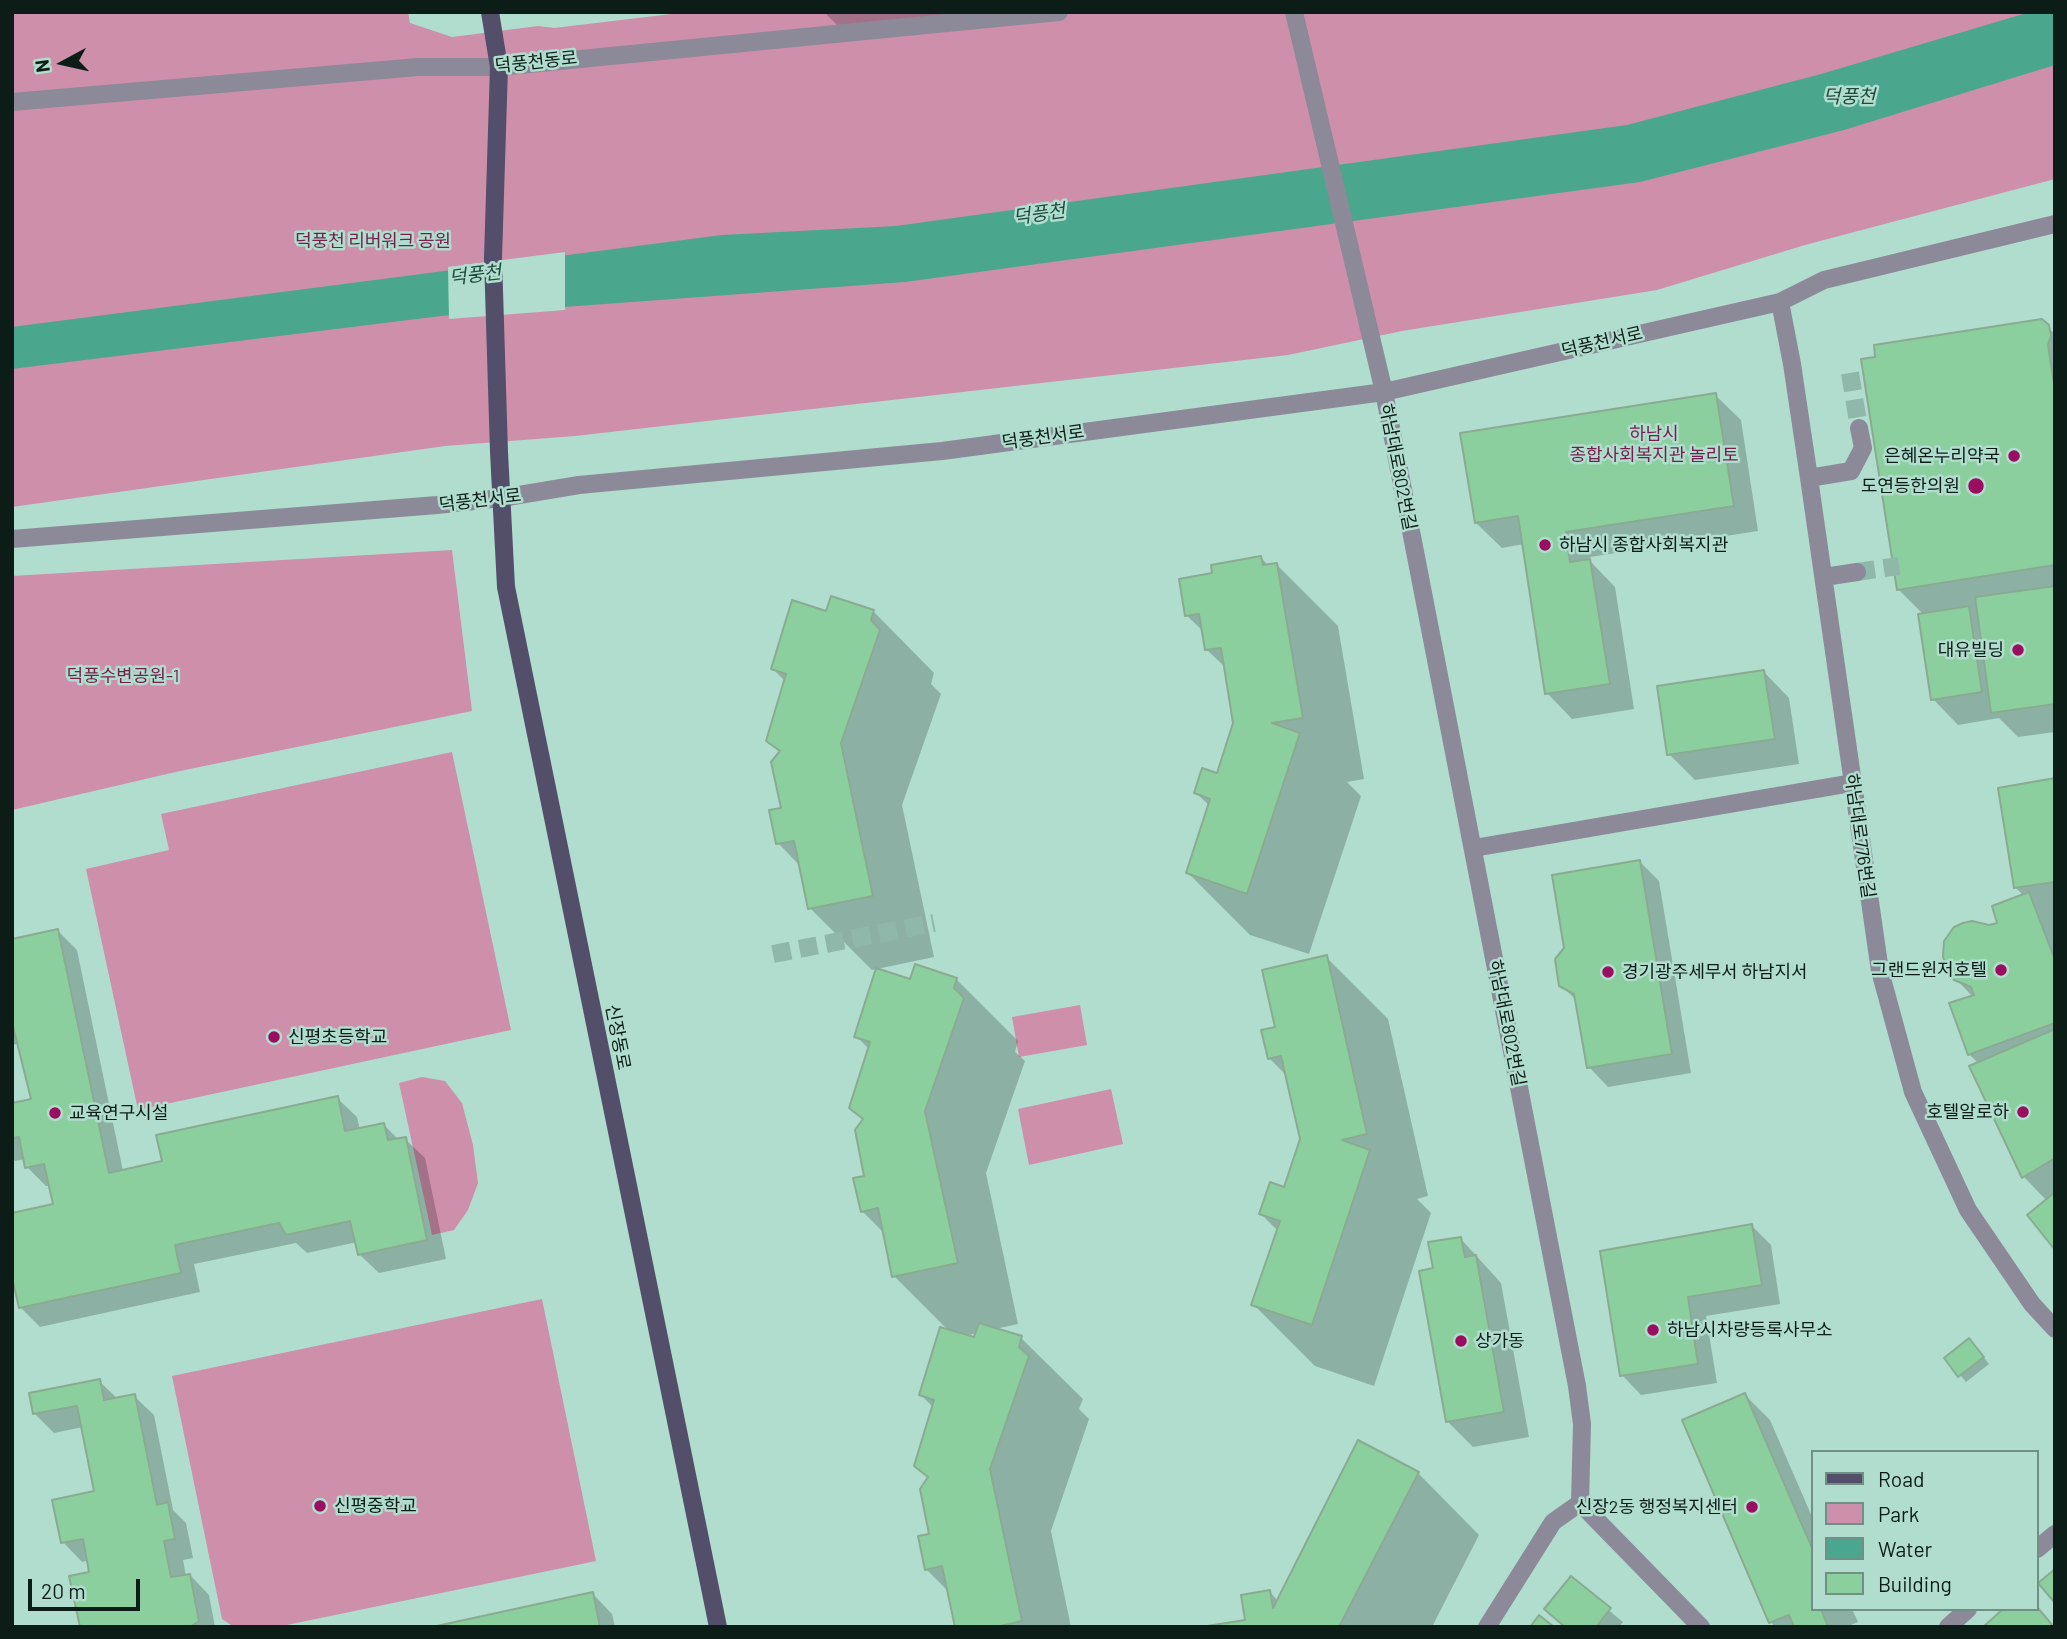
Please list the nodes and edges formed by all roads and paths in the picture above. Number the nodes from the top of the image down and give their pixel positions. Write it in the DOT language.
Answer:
graph roads {
  1 [pos="490,12"];
  2 [pos="1059,12"];
  3 [pos="1294,12"];
  4 [pos="499,67"];
  5 [pos="12,102"];
  6 [pos="2055,224"];
  7 [pos="1780,302"];
  8 [pos="1384,392"];
  9 [pos="1859,428"];
  10 [pos="1810,478"];
  11 [pos="501,498"];
  12 [pos="12,538"];
  13 [pos="1857,572"];
  14 [pos="1824,577"];
  15 [pos="1852,783"];
  16 [pos="1474,848"];
  17 [pos="2055,1329"];
  18 [pos="1580,1503"];
  19 [pos="2055,1534"];
  20 [pos="2039,1547"];
  21 [pos="1966,1611"];
  22 [pos="718,1627"];
  23 [pos="1487,1627"];
  24 [pos="1701,1627"];
  25 [pos="1948,1627"];
  1 -- 4 [label="main road"];
  2 -- 4 [label="street, 덕풍천동로"];
  3 -- 8 [label="street, 하남대로802번길"];
  4 -- 5 [label="street, 덕풍천동로"];
  4 -- 11 [label="main road, 신장동로"];
  6 -- 7 [label="street, 덕풍천서로"];
  7 -- 8 [label="street, 덕풍천서로"];
  7 -- 10 [label="street, 하남대로776번길"];
  8 -- 11 [label="street, 덕풍천서로"];
  8 -- 16 [label="street, 하남대로802번길"];
  9 -- 10 [label="street"];
  10 -- 14 [label="street, 하남대로776번길"];
  11 -- 12 [label="street, 덕풍천서로"];
  11 -- 22 [label="main road, 신장동로"];
  13 -- 14 [label="street"];
  14 -- 15 [label="street, 하남대로776번길"];
  15 -- 16 [label="street"];
  15 -- 17 [label="street, 하남대로776번길"];
  16 -- 18 [label="street, 하남대로802번길"];
  18 -- 23 [label="street"];
  18 -- 24 [label="street"];
  19 -- 20 [label="street"];
  21 -- 25 [label="street"];
}
